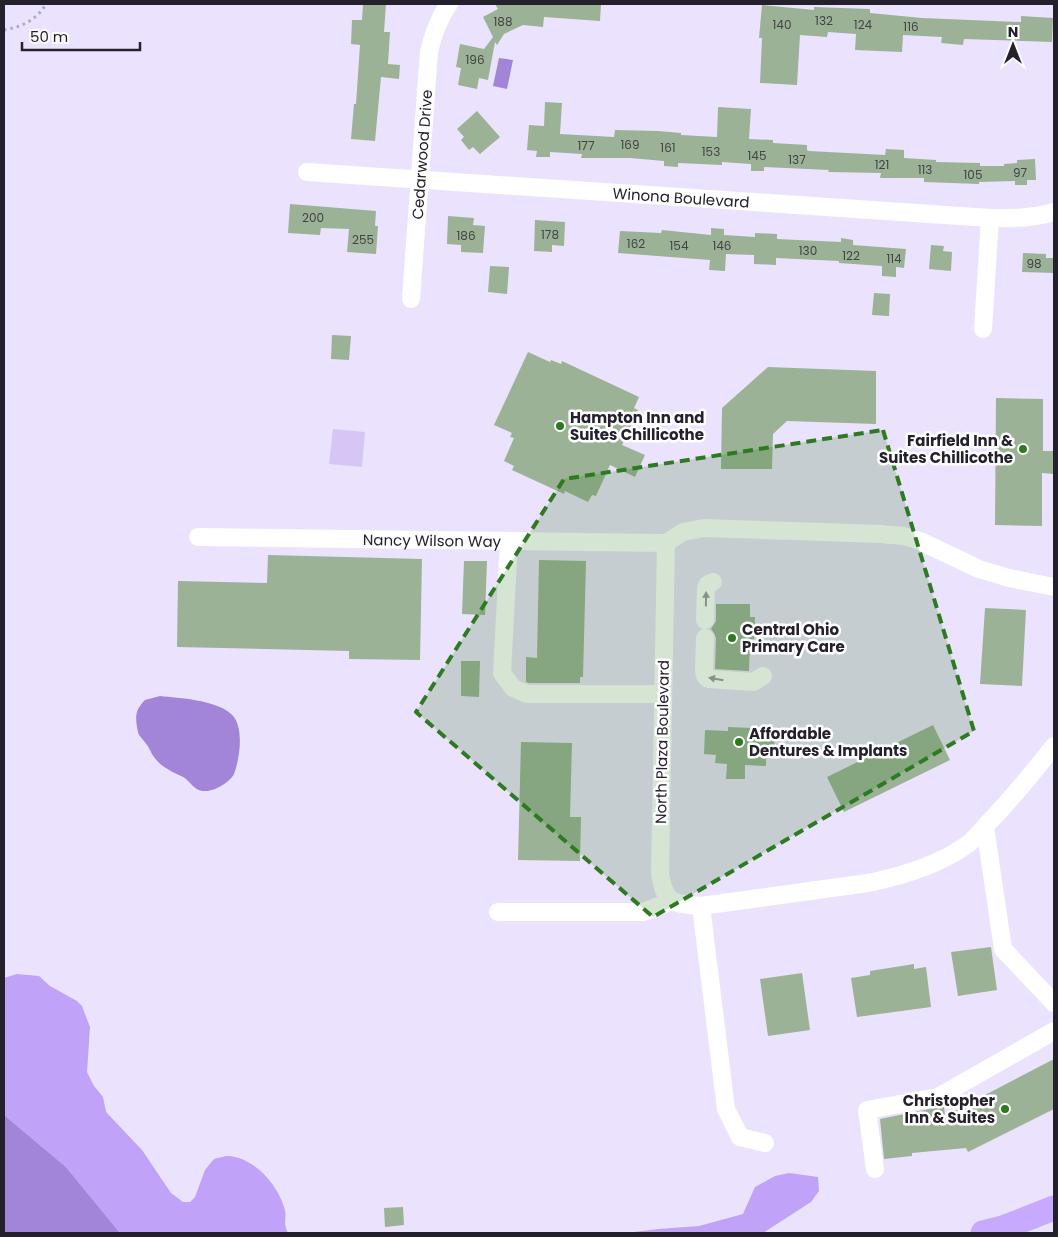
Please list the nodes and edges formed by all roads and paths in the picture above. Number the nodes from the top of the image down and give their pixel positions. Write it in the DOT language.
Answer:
graph roads {
  1 [pos="46,4"];
  2 [pos="442,7"];
  3 [pos="4,30"];
  4 [pos="307,172"];
  5 [pos="419,180"];
  6 [pos="1054,212"];
  7 [pos="990,218"];
  8 [pos="411,299"];
  9 [pos="984,329"];
  10 [pos="198,537"];
  11 [pos="509,541"];
  12 [pos="666,543"];
  13 [pos="713,582"];
  14 [pos="1054,586"];
  15 [pos="705,620"];
  16 [pos="705,638"];
  17 [pos="762,676"];
  18 [pos="662,694"];
  19 [pos="1054,746"];
  20 [pos="984,827"];
  21 [pos="672,901"];
  22 [pos="701,906"];
  23 [pos="498,912"];
  24 [pos="1054,1003"];
  25 [pos="1054,1031"];
  26 [pos="765,1143"];
  27 [pos="875,1169"];
  28 [pos="1054,1208"];
  29 [pos="983,1233"];
  1 -- 3 [label="path"];
  2 -- 5 [label="street, Cedarwood Drive"];
  4 -- 5 [label="street, Winona Boulevard"];
  5 -- 7 [label="street, Winona Boulevard"];
  5 -- 8 [label="street, Cedarwood Drive"];
  6 -- 7 [label="street, Winona Boulevard"];
  7 -- 9 [label="street"];
  10 -- 11 [label="street, Nancy Wilson Way"];
  11 -- 12 [label="street, Nancy Wilson Way"];
  11 -- 18 [label="street"];
  12 -- 14 [label="street"];
  12 -- 18 [label="street, North Plaza Boulevard"];
  15 -- 13 [label="street, one-way"];
  17 -- 16 [label="street, one-way"];
  18 -- 21 [label="street, North Plaza Boulevard"];
  19 -- 20 [label="street"];
  20 -- 22 [label="street"];
  20 -- 24 [label="street"];
  21 -- 22 [label="street"];
  21 -- 23 [label="street"];
  22 -- 26 [label="street"];
  25 -- 27 [label="street"];
  28 -- 29 [label="highway"];
}
